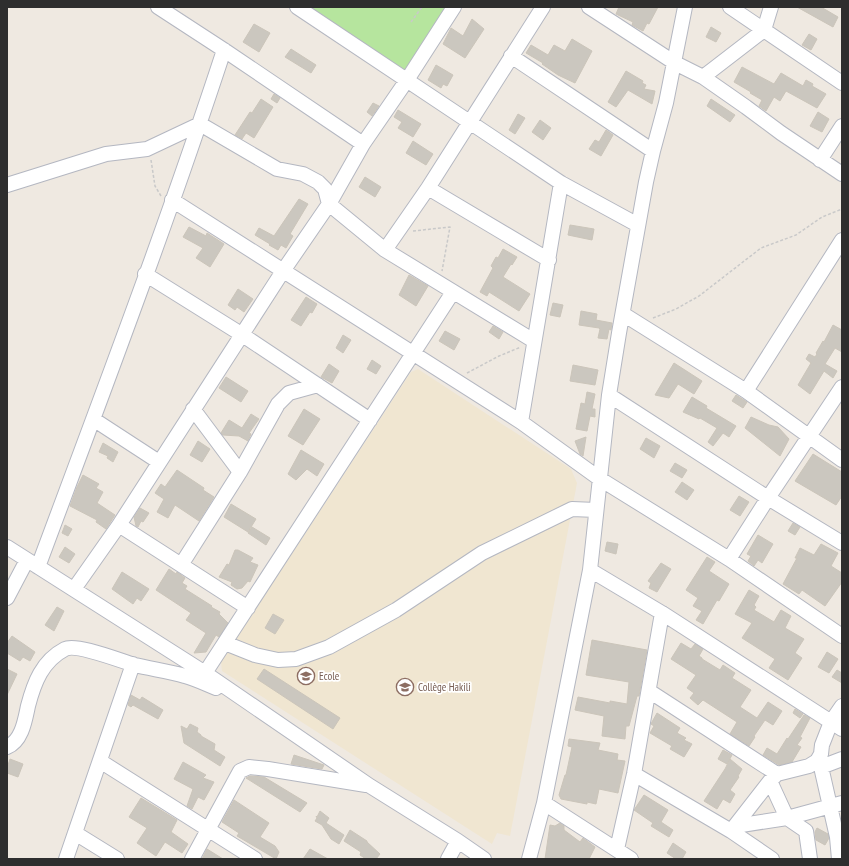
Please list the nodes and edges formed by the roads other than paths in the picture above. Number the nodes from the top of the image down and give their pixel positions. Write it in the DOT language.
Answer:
graph roads {
  1 [pos="297,7"];
  2 [pos="454,7"];
  3 [pos="543,7"];
  4 [pos="589,7"];
  5 [pos="685,7"];
  6 [pos="730,7"];
  7 [pos="771,7"];
  8 [pos="163,8"];
  9 [pos="764,30"];
  10 [pos="224,50"];
  11 [pos="511,56"];
  12 [pos="675,63"];
  13 [pos="702,77"];
  14 [pos="407,80"];
  15 [pos="842,83"];
  16 [pos="470,122"];
  17 [pos="200,124"];
  18 [pos="842,126"];
  19 [pos="363,144"];
  20 [pos="653,151"];
  21 [pos="820,160"];
  22 [pos="842,174"];
  23 [pos="561,183"];
  24 [pos="7,185"];
  25 [pos="428,188"];
  26 [pos="171,203"];
  27 [pos="329,204"];
  28 [pos="638,225"];
  29 [pos="842,240"];
  30 [pos="386,250"];
  31 [pos="549,260"];
  32 [pos="283,271"];
  33 [pos="145,274"];
  34 [pos="453,292"];
  35 [pos="623,314"];
  36 [pos="241,334"];
  37 [pos="534,341"];
  38 [pos="413,354"];
  39 [pos="318,385"];
  40 [pos="842,387"];
  41 [pos="746,391"];
  42 [pos="610,395"];
  43 [pos="193,410"];
  44 [pos="93,419"];
  45 [pos="370,420"];
  46 [pos="521,422"];
  47 [pos="810,436"];
  48 [pos="842,460"];
  49 [pos="159,462"];
  50 [pos="240,472"];
  51 [pos="600,479"];
  52 [pos="768,498"];
  53 [pos="596,510"];
  54 [pos="119,525"];
  55 [pos="840,538"];
  56 [pos="7,547"];
  57 [pos="729,559"];
  58 [pos="33,563"];
  59 [pos="181,565"];
  60 [pos="590,570"];
  61 [pos="74,589"];
  62 [pos="7,598"];
  63 [pos="248,608"];
  64 [pos="662,613"];
  65 [pos="842,636"];
  66 [pos="225,643"];
  67 [pos="133,664"];
  68 [pos="205,674"];
  69 [pos="649,691"];
  70 [pos="241,698"];
  71 [pos="842,706"];
  72 [pos="837,726"];
  73 [pos="7,747"];
  74 [pos="842,759"];
  75 [pos="100,760"];
  76 [pos="820,762"];
  77 [pos="634,774"];
  78 [pos="774,777"];
  79 [pos="370,786"];
  80 [pos="544,803"];
  81 [pos="836,805"];
  82 [pos="787,818"];
  83 [pos="733,828"];
  84 [pos="208,829"];
  85 [pos="75,833"];
  86 [pos="458,841"];
  87 [pos="617,849"];
  88 [pos="841,858"];
  89 [pos="66,859"];
  90 [pos="116,859"];
  91 [pos="192,859"];
  92 [pos="255,859"];
  93 [pos="448,859"];
  94 [pos="484,859"];
  95 [pos="529,859"];
  96 [pos="631,859"];
  97 [pos="772,859"];
  98 [pos="810,859"];
  1 -- 14 [label="street"];
  2 -- 14 [label="street"];
  3 -- 11 [label="street"];
  4 -- 12 [label="street"];
  5 -- 12 [label="street"];
  6 -- 9 [label="street"];
  7 -- 9 [label="street"];
  8 -- 10 [label="street"];
  9 -- 13 [label="street"];
  9 -- 15 [label="street"];
  10 -- 17 [label="street"];
  10 -- 19 [label="street"];
  11 -- 16 [label="street"];
  11 -- 20 [label="street"];
  12 -- 13 [label="street"];
  12 -- 20 [label="street"];
  13 -- 21 [label="street"];
  14 -- 16 [label="street"];
  14 -- 19 [label="street"];
  16 -- 23 [label="street"];
  16 -- 25 [label="street"];
  17 -- 24 [label="street"];
  17 -- 26 [label="street"];
  17 -- 27 [label="street"];
  18 -- 21 [label="street"];
  19 -- 27 [label="street"];
  20 -- 28 [label="street"];
  21 -- 22 [label="street"];
  23 -- 28 [label="street"];
  23 -- 31 [label="street"];
  25 -- 30 [label="street"];
  25 -- 31 [label="street"];
  26 -- 32 [label="street"];
  26 -- 33 [label="street"];
  27 -- 30 [label="street"];
  27 -- 32 [label="street"];
  28 -- 35 [label="street"];
  29 -- 41 [label="street"];
  30 -- 34 [label="street"];
  31 -- 37 [label="street"];
  32 -- 36 [label="street"];
  32 -- 38 [label="street"];
  33 -- 36 [label="street"];
  33 -- 44 [label="street"];
  34 -- 37 [label="street"];
  34 -- 38 [label="street"];
  35 -- 41 [label="street"];
  35 -- 42 [label="street"];
  36 -- 39 [label="street"];
  36 -- 43 [label="street"];
  37 -- 46 [label="street"];
  38 -- 45 [label="street"];
  38 -- 46 [label="street"];
  39 -- 45 [label="street"];
  39 -- 50 [label="street"];
  40 -- 47 [label="street"];
  41 -- 47 [label="street"];
  42 -- 51 [label="street"];
  42 -- 52 [label="street"];
  43 -- 49 [label="street"];
  43 -- 50 [label="street"];
  44 -- 49 [label="street"];
  44 -- 58 [label="street"];
  45 -- 63 [label="street"];
  46 -- 51 [label="street"];
  47 -- 48 [label="street"];
  47 -- 52 [label="street"];
  49 -- 54 [label="street"];
  50 -- 59 [label="street"];
  51 -- 53 [label="street"];
  51 -- 57 [label="street"];
  52 -- 55 [label="street"];
  52 -- 57 [label="street"];
  53 -- 60 [label="street"];
  53 -- 66 [label="street"];
  54 -- 59 [label="street"];
  54 -- 61 [label="street"];
  56 -- 58 [label="street"];
  57 -- 65 [label="street"];
  58 -- 61 [label="street"];
  58 -- 62 [label="street"];
  59 -- 63 [label="street"];
  60 -- 64 [label="street"];
  60 -- 80 [label="street"];
  61 -- 68 [label="street"];
  63 -- 66 [label="street"];
  64 -- 69 [label="street"];
  64 -- 72 [label="street"];
  66 -- 68 [label="street"];
  67 -- 70 [label="street"];
  67 -- 73 [label="street"];
  67 -- 75 [label="street"];
  68 -- 70 [label="street"];
  69 -- 77 [label="street"];
  69 -- 78 [label="street"];
  70 -- 79 [label="street"];
  71 -- 72 [label="street"];
  72 -- 76 [label="street"];
  74 -- 76 [label="street"];
  75 -- 84 [label="street"];
  75 -- 85 [label="street"];
  76 -- 78 [label="street"];
  76 -- 81 [label="street"];
  77 -- 83 [label="street"];
  77 -- 87 [label="street"];
  78 -- 82 [label="street"];
  78 -- 83 [label="street"];
  79 -- 84 [label="street"];
  79 -- 86 [label="street"];
  80 -- 87 [label="street"];
  80 -- 95 [label="street"];
  81 -- 82 [label="street"];
  81 -- 88 [label="street"];
  82 -- 83 [label="street"];
  82 -- 98 [label="street"];
  83 -- 97 [label="street"];
  84 -- 91 [label="street"];
  84 -- 92 [label="street"];
  85 -- 89 [label="street"];
  85 -- 90 [label="street"];
  86 -- 93 [label="street"];
  86 -- 94 [label="street"];
  87 -- 96 [label="street"];
}
